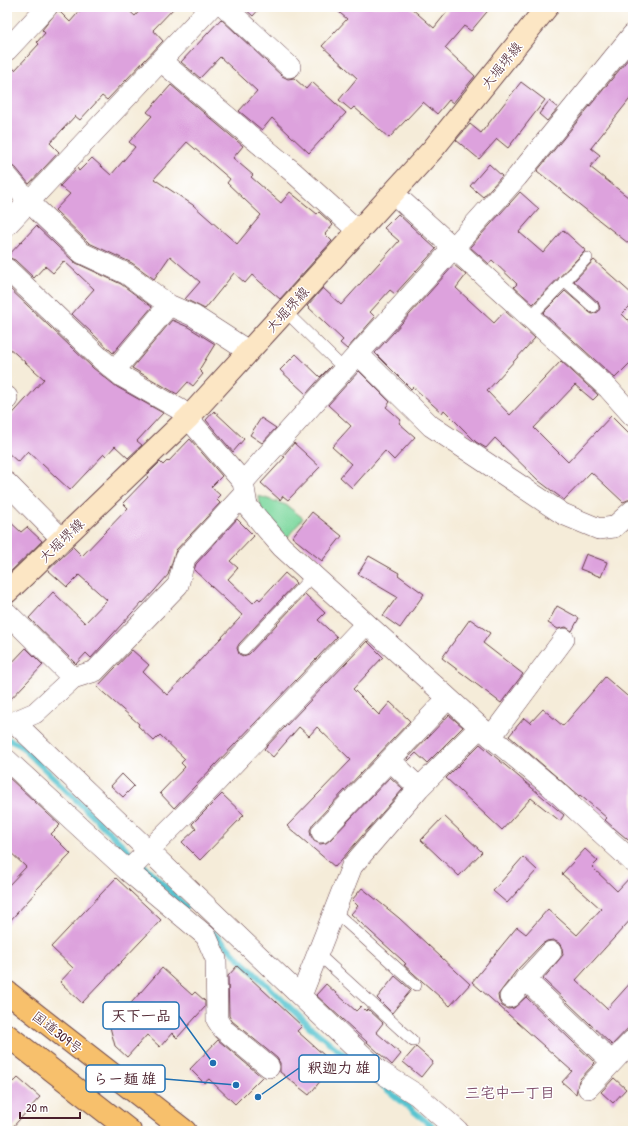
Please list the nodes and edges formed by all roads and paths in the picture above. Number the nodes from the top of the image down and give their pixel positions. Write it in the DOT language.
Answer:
graph roads {
  1 [pos="47,7"];
  2 [pos="211,7"];
  3 [pos="225,7"];
  4 [pos="548,7"];
  5 [pos="633,34"];
  6 [pos="7,50"];
  7 [pos="161,61"];
  8 [pos="290,66"];
  9 [pos="7,176"];
  10 [pos="393,192"];
  11 [pos="29,202"];
  12 [pos="7,226"];
  13 [pos="358,231"];
  14 [pos="453,247"];
  15 [pos="587,258"];
  16 [pos="7,268"];
  17 [pos="564,281"];
  18 [pos="169,304"];
  19 [pos="593,307"];
  20 [pos="285,311"];
  21 [pos="530,317"];
  22 [pos="248,351"];
  23 [pos="358,354"];
  24 [pos="336,361"];
  25 [pos="115,370"];
  26 [pos="633,416"];
  27 [pos="188,418"];
  28 [pos="7,483"];
  29 [pos="244,487"];
  30 [pos="633,510"];
  31 [pos="62,539"];
  32 [pos="313,575"];
  33 [pos="7,592"];
  34 [pos="7,613"];
  35 [pos="366,624"];
  36 [pos="564,639"];
  37 [pos="244,649"];
  38 [pos="73,678"];
  39 [pos="448,698"];
  40 [pos="11,724"];
  41 [pos="485,732"];
  42 [pos="7,760"];
  43 [pos="390,760"];
  44 [pos="419,788"];
  45 [pos="322,832"];
  46 [pos="148,851"];
  47 [pos="633,862"];
  48 [pos="128,870"];
  49 [pos="335,912"];
  50 [pos="550,952"];
  51 [pos="318,954"];
  52 [pos="526,980"];
  53 [pos="416,986"];
  54 [pos="7,992"];
  55 [pos="301,996"];
  56 [pos="510,997"];
  57 [pos="7,1035"];
  58 [pos="633,1040"];
  59 [pos="413,1041"];
  60 [pos="612,1062"];
  61 [pos="269,1067"];
  62 [pos="588,1088"];
  63 [pos="130,1131"];
  64 [pos="185,1131"];
  65 [pos="458,1131"];
  1 -- 6 [label="street"];
  2 -- 7 [label="street"];
  3 -- 8 [label="street"];
  4 -- 10 [label="main road, 大堀堺線"];
  5 -- 14 [label="street"];
  7 -- 11 [label="street"];
  7 -- 13 [label="street"];
  9 -- 11 [label="street"];
  10 -- 13 [label="main road, 大堀堺線"];
  10 -- 14 [label="street"];
  11 -- 12 [label="street"];
  11 -- 18 [label="street"];
  13 -- 20 [label="main road, 大堀堺線"];
  14 -- 21 [label="street"];
  14 -- 23 [label="street"];
  15 -- 17 [label="lane"];
  16 -- 25 [label="street"];
  17 -- 19 [label="lane"];
  17 -- 21 [label="lane"];
  18 -- 22 [label="street"];
  18 -- 25 [label="street"];
  20 -- 22 [label="main road, 大堀堺線"];
  20 -- 24 [label="lane"];
  21 -- 26 [label="street"];
  22 -- 27 [label="main road, 大堀堺線"];
  23 -- 29 [label="street"];
  23 -- 30 [label="street"];
  25 -- 27 [label="street"];
  27 -- 29 [label="street"];
  27 -- 31 [label="main road, 大堀堺線"];
  28 -- 31 [label="street"];
  29 -- 32 [label="street"];
  29 -- 38 [label="street"];
  31 -- 33 [label="main road, 大堀堺線"];
  32 -- 35 [label="street"];
  32 -- 37 [label="lane"];
  34 -- 38 [label="street"];
  35 -- 39 [label="street"];
  35 -- 46 [label="street"];
  36 -- 41 [label="street"];
  38 -- 40 [label="street"];
  39 -- 41 [label="street"];
  39 -- 43 [label="street"];
  40 -- 46 [label="street"];
  41 -- 44 [label="street"];
  41 -- 47 [label="street"];
  42 -- 48 [label="street"];
  43 -- 44 [label="street"];
  43 -- 45 [label="street"];
  44 -- 49 [label="street"];
  46 -- 48 [label="street"];
  46 -- 55 [label="street"];
  48 -- 61 [label="street"];
  49 -- 51 [label="street"];
  49 -- 53 [label="lane"];
  50 -- 52 [label="street"];
  51 -- 55 [label="street"];
  51 -- 59 [label="lane"];
  52 -- 56 [label="street"];
  52 -- 60 [label="street"];
  54 -- 64 [label="highway, 国道309号"];
  55 -- 65 [label="street"];
  57 -- 63 [label="highway"];
  58 -- 60 [label="street"];
  60 -- 62 [label="street"];
}
